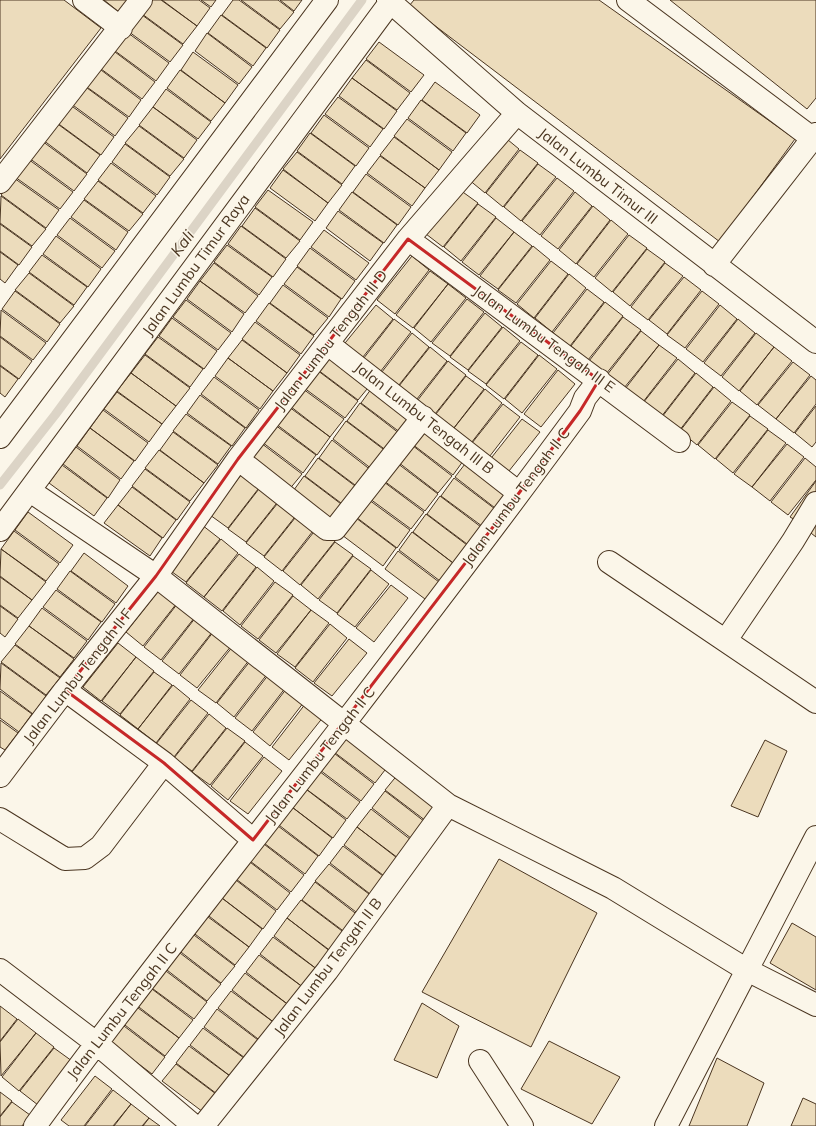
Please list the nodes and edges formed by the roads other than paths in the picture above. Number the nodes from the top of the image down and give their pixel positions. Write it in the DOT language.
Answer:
graph roads {
  1 [pos="84,0"];
  2 [pos="141,0"];
  3 [pos="327,0"];
  4 [pos="628,0"];
  5 [pos="390,1"];
  6 [pos="121,28"];
  7 [pos="517,113"];
  8 [pos="815,138"];
  9 [pos="0,182"];
  10 [pos="408,239"];
  11 [pos="714,265"];
  12 [pos="816,342"];
  13 [pos="328,344"];
  14 [pos="599,380"];
  15 [pos="423,417"];
  16 [pos="0,437"];
  17 [pos="679,441"];
  18 [pos="238,459"];
  19 [pos="30,491"];
  20 [pos="519,493"];
  21 [pos="816,503"];
  22 [pos="0,530"];
  23 [pos="609,562"];
  24 [pos="156,576"];
  25 [pos="726,640"];
  26 [pos="65,690"];
  27 [pos="816,702"];
  28 [pos="344,724"];
  29 [pos="164,763"];
  30 [pos="0,776"];
  31 [pos="448,805"];
  32 [pos="0,819"];
  33 [pos="816,837"];
  34 [pos="253,840"];
  35 [pos="0,970"];
  36 [pos="747,970"];
  37 [pos="816,1005"];
  38 [pos="96,1043"];
  39 [pos="480,1061"];
  40 [pos="35,1126"];
  41 [pos="194,1126"];
  42 [pos="202,1126"];
  43 [pos="522,1126"];
  44 [pos="666,1126"];
  1 -- 6 [label="street"];
  2 -- 6 [label="street"];
  3 -- 16 [label="street"];
  4 -- 8 [label="street"];
  5 -- 7 [label="street, Jalan Lumbu Timur III"];
  5 -- 19 [label="street, Jalan Lumbu Timur Raya"];
  6 -- 9 [label="street"];
  7 -- 10 [label="street, Jalan Lumbu Tengah III D"];
  7 -- 11 [label="street, Jalan Lumbu Timur III"];
  8 -- 11 [label="street"];
  10 -- 13 [label="street, Jalan Lumbu Tengah III D"];
  10 -- 14 [label="street, Jalan Lumbu Tengah III E"];
  11 -- 12 [label="street, Jalan Lumbu Timur III"];
  13 -- 15 [label="street, Jalan Lumbu Tengah III B"];
  13 -- 18 [label="street, Jalan Lumbu Tengah III D"];
  14 -- 17 [label="street, Jalan Lumbu Tengah III E"];
  14 -- 20 [label="street, Jalan Lumbu Tengah II C"];
  15 -- 18 [label="street"];
  15 -- 20 [label="street, Jalan Lumbu Tengah III B"];
  18 -- 24 [label="street, Jalan Lumbu Tengah III D"];
  19 -- 22 [label="street, Jalan Lumbu Timur Raya"];
  19 -- 24 [label="street"];
  20 -- 28 [label="street, Jalan Lumbu Tengah II C"];
  21 -- 25 [label="street"];
  23 -- 25 [label="street"];
  24 -- 26 [label="street, Jalan Lumbu Tengah II F"];
  24 -- 28 [label="street"];
  25 -- 27 [label="street"];
  26 -- 29 [label="street"];
  26 -- 30 [label="street, Jalan Lumbu Tengah II F"];
  28 -- 31 [label="street"];
  28 -- 34 [label="street, Jalan Lumbu Tengah II C"];
  29 -- 32 [label="street"];
  29 -- 34 [label="street"];
  31 -- 36 [label="street"];
  31 -- 42 [label="street, Jalan Lumbu Tengah II B"];
  33 -- 36 [label="street"];
  34 -- 38 [label="street, Jalan Lumbu Tengah II C"];
  35 -- 38 [label="street"];
  36 -- 37 [label="street"];
  36 -- 44 [label="street"];
  38 -- 40 [label="street, Jalan Lumbu Tengah II C"];
  38 -- 41 [label="street"];
  39 -- 43 [label="street"];
}
